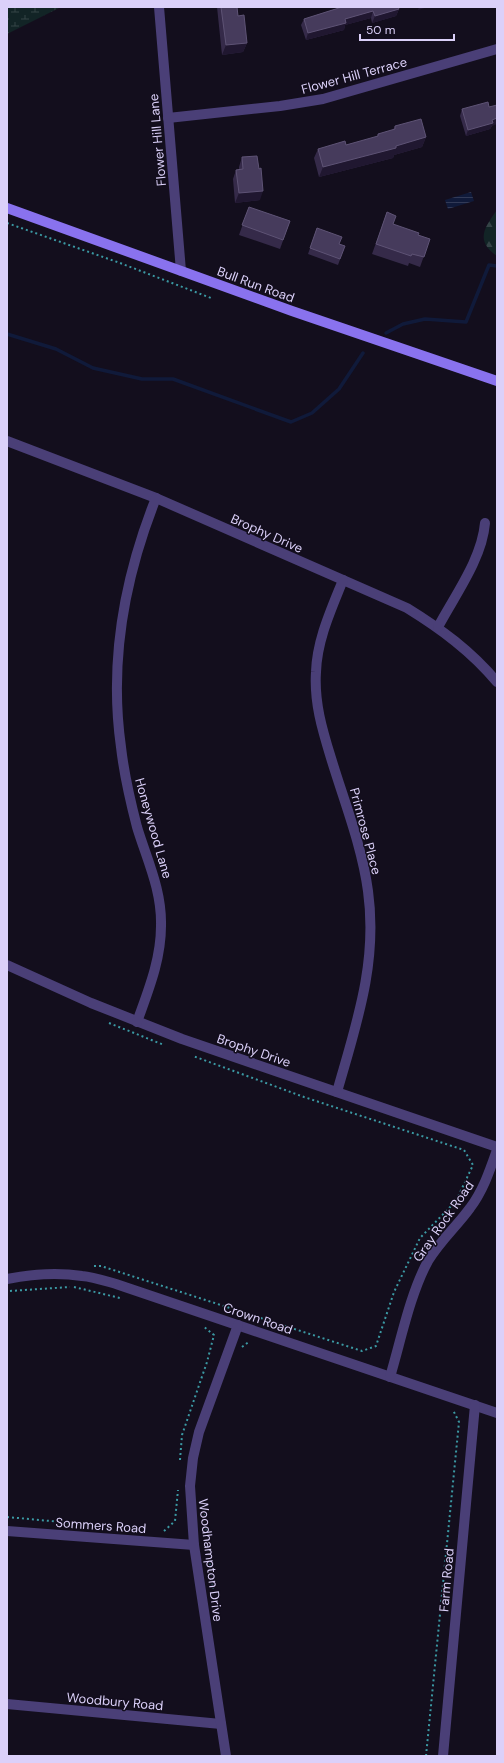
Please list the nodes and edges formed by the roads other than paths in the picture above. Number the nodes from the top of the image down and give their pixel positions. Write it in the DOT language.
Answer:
graph roads {
  1 [pos="159,7"];
  2 [pos="497,49"];
  3 [pos="168,118"];
  4 [pos="7,208"];
  5 [pos="181,271"];
  6 [pos="497,381"];
  7 [pos="7,441"];
  8 [pos="156,498"];
  9 [pos="485,523"];
  10 [pos="343,580"];
  11 [pos="438,627"];
  12 [pos="497,682"];
  13 [pos="7,965"];
  14 [pos="138,1022"];
  15 [pos="337,1092"];
  16 [pos="497,1147"];
  17 [pos="497,1150"];
  18 [pos="7,1278"];
  19 [pos="238,1325"];
  20 [pos="390,1376"];
  21 [pos="475,1405"];
  22 [pos="497,1413"];
  23 [pos="7,1531"];
  24 [pos="194,1545"];
  25 [pos="7,1704"];
  26 [pos="221,1724"];
  27 [pos="226,1756"];
  28 [pos="442,1756"];
  1 -- 3 [label="street, Flower Hill Lane"];
  2 -- 3 [label="street, Flower Hill Terrace"];
  3 -- 5 [label="street, Flower Hill Lane"];
  4 -- 5 [label="street, Bull Run Road"];
  5 -- 6 [label="street, Bull Run Road"];
  7 -- 8 [label="street, Brophy Drive"];
  8 -- 10 [label="street, Brophy Drive"];
  8 -- 14 [label="street, Honeywood Lane"];
  9 -- 11 [label="street"];
  10 -- 11 [label="street, Brophy Drive"];
  10 -- 15 [label="street, Primrose Place"];
  11 -- 12 [label="street, Brophy Drive"];
  13 -- 14 [label="street, Brophy Drive"];
  14 -- 15 [label="street, Brophy Drive"];
  15 -- 16 [label="street, Brophy Drive"];
  17 -- 20 [label="street, Gray Rock Road"];
  18 -- 19 [label="street, Crown Road"];
  19 -- 20 [label="street, Crown Road"];
  19 -- 24 [label="street, Woodhampton Drive"];
  20 -- 21 [label="street, Crown Road"];
  21 -- 22 [label="street, Crown Road"];
  21 -- 28 [label="street, Farm Road"];
  23 -- 24 [label="street, Sommers Road"];
  24 -- 26 [label="street, Woodhampton Drive"];
  25 -- 26 [label="street, Woodbury Road"];
  26 -- 27 [label="street, Woodhampton Drive"];
}
